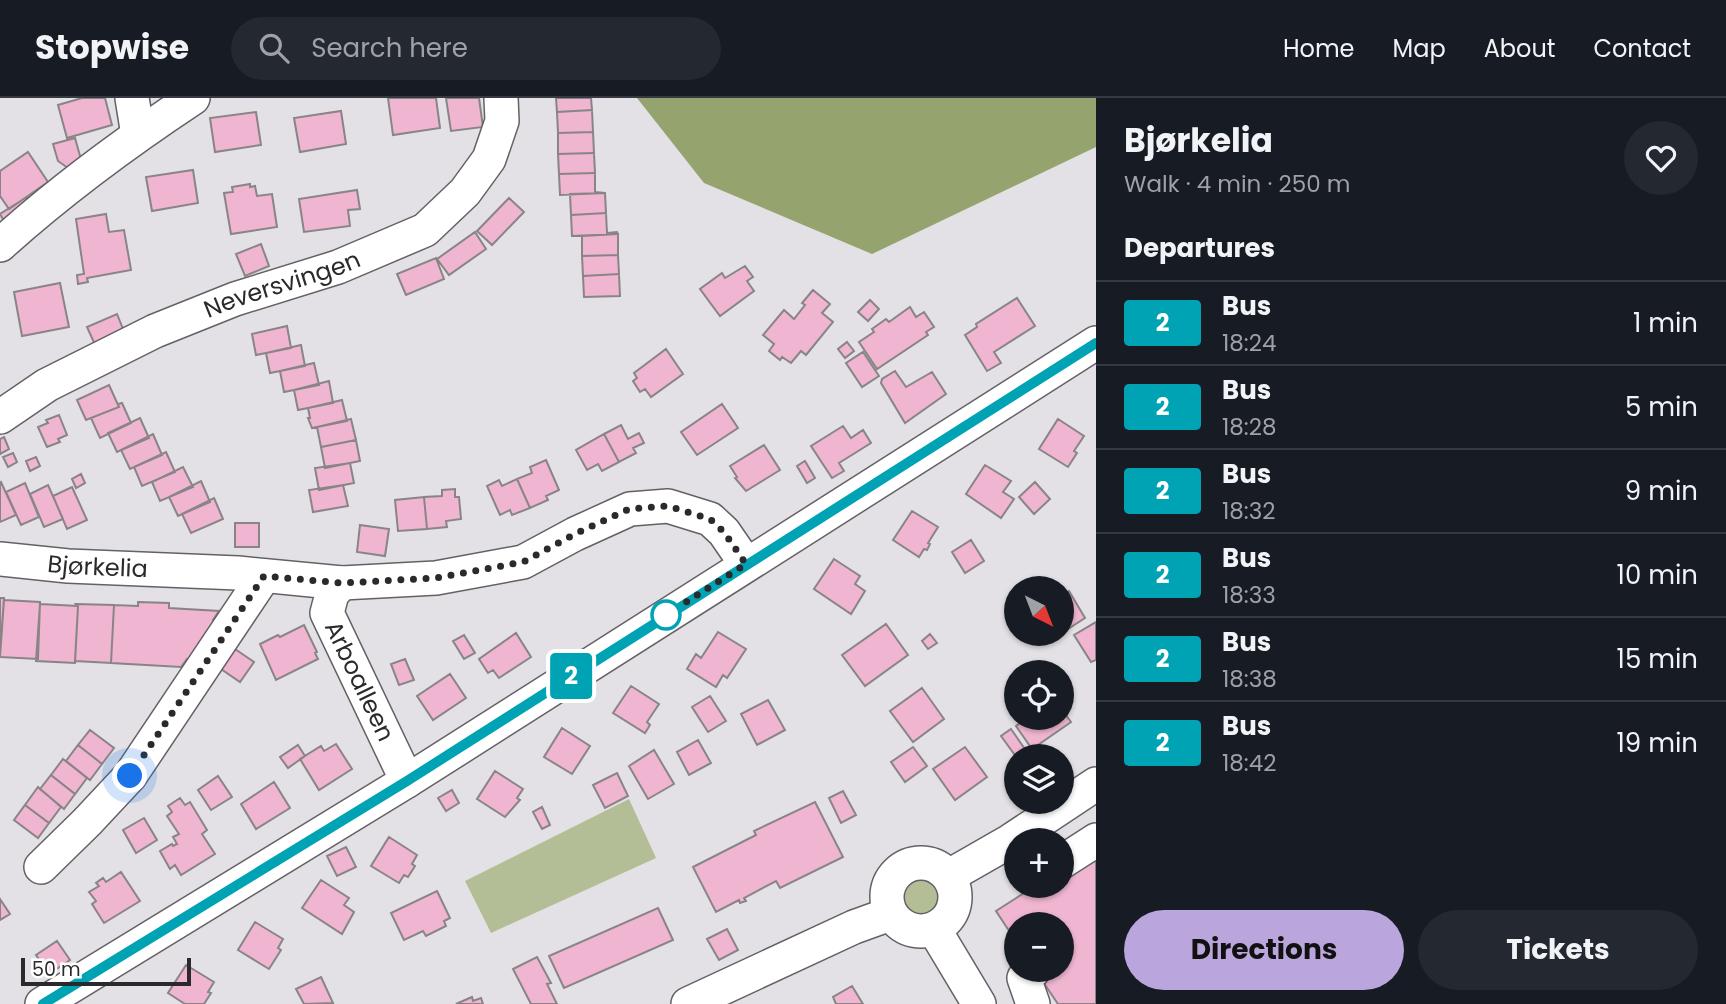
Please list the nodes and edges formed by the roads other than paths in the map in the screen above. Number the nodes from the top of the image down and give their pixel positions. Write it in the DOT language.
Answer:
graph roads {
  1 [pos="132,98"];
  2 [pos="193,98"];
  3 [pos="501,98"];
  4 [pos="138,135"];
  5 [pos="0,245"];
  6 [pos="1096,342"];
  7 [pos="0,418"];
  8 [pos="0,559"];
  9 [pos="746,564"];
  10 [pos="264,576"];
  11 [pos="342,583"];
  12 [pos="407,781"];
  13 [pos="1096,784"];
  14 [pos="1096,840"];
  15 [pos="1074,854"];
  16 [pos="41,867"];
  17 [pos="949,876"];
  18 [pos="890,914"];
  19 [pos="934,929"];
  20 [pos="1025,982"];
  21 [pos="42,1004"];
  22 [pos="688,1004"];
  23 [pos="979,1004"];
  24 [pos="1033,1004"];
  1 -- 4 [label="street"];
  2 -- 4 [label="street"];
  3 -- 7 [label="street, Neversvingen"];
  4 -- 5 [label="street"];
  6 -- 9 [label="street"];
  8 -- 10 [label="street, Bjørkelia"];
  9 -- 11 [label="street, Bjørkelia"];
  9 -- 12 [label="street"];
  10 -- 11 [label="street, Bjørkelia"];
  10 -- 16 [label="street"];
  11 -- 12 [label="street, Arboalleen"];
  12 -- 21 [label="street"];
  13 -- 17 [label="street"];
  14 -- 15 [label="street"];
  17 -- 18 [label="street"];
  17 -- 19 [label="street"];
  18 -- 19 [label="street"];
  18 -- 22 [label="street"];
  19 -- 23 [label="street"];
  20 -- 24 [label="street"];
}
